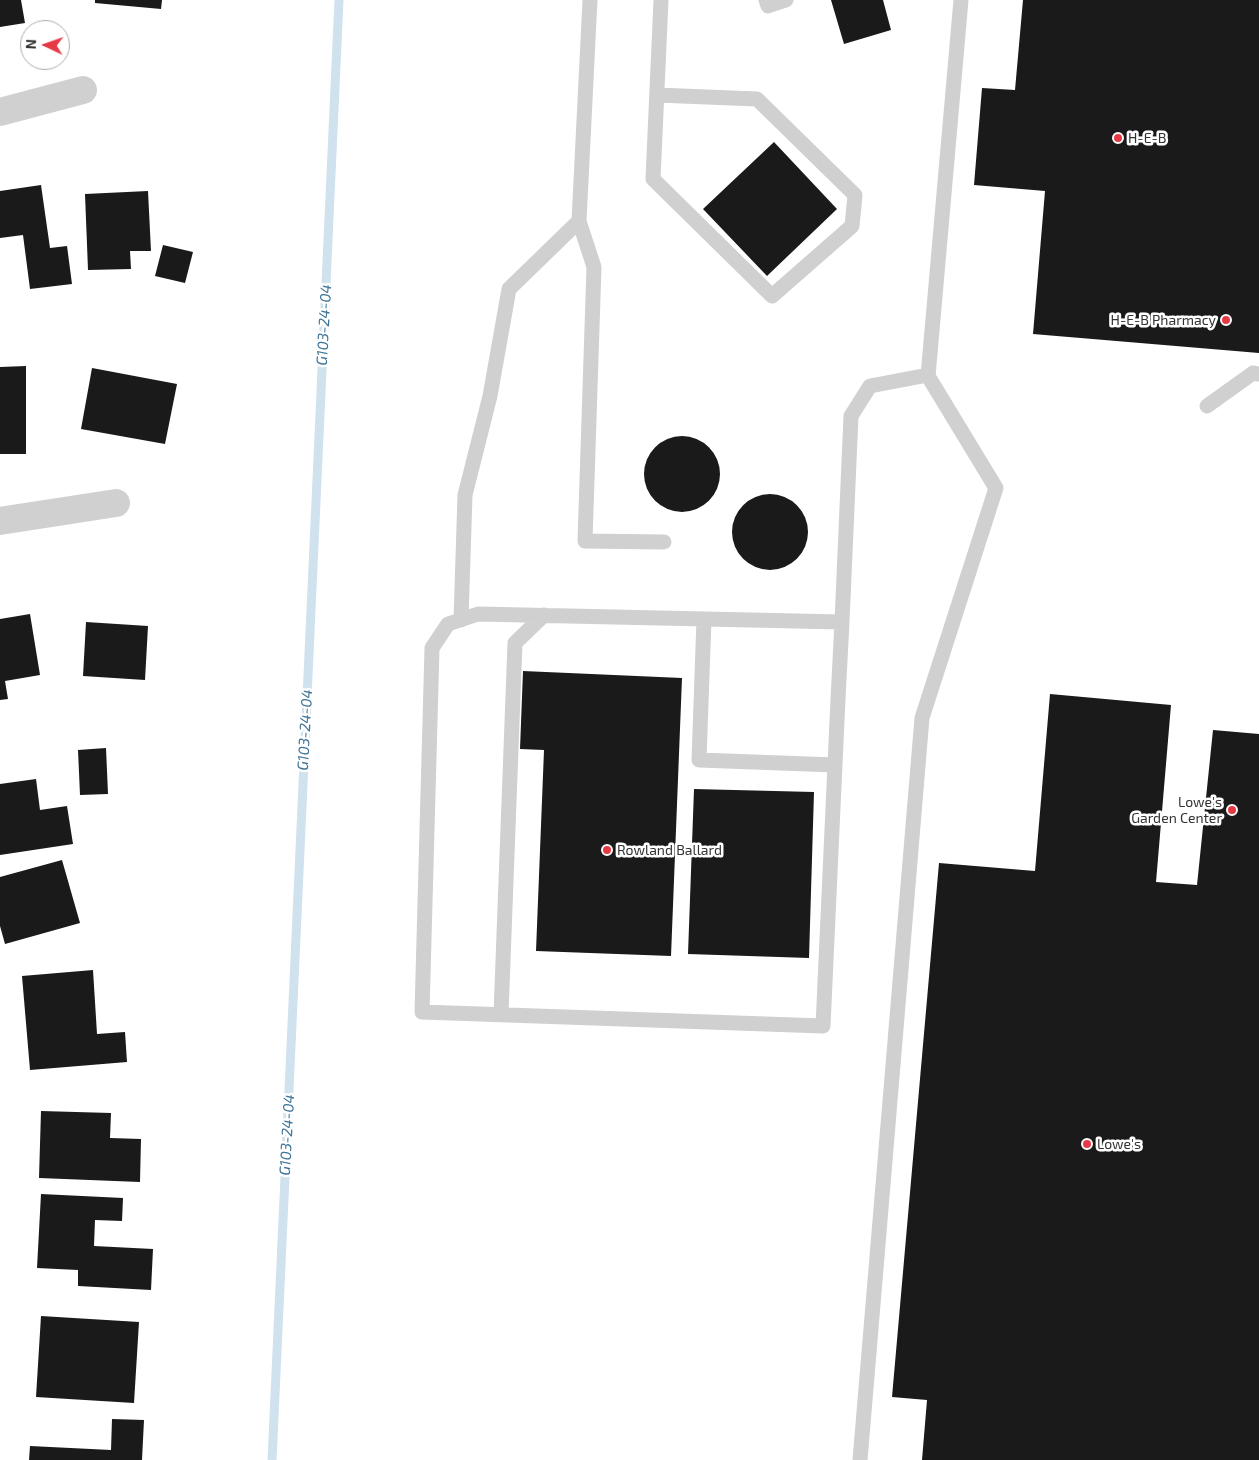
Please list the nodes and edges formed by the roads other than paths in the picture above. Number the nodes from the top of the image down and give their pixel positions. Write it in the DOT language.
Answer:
graph roads {
  1 [pos="590,0"];
  2 [pos="661,0"];
  3 [pos="766,0"];
  4 [pos="786,0"];
  5 [pos="961,0"];
  6 [pos="83,90"];
  7 [pos="657,95"];
  8 [pos="0,112"];
  9 [pos="579,221"];
  10 [pos="1259,374"];
  11 [pos="928,375"];
  12 [pos="1207,406"];
  13 [pos="116,503"];
  14 [pos="0,521"];
  15 [pos="664,542"];
  16 [pos="544,615"];
  17 [pos="704,619"];
  18 [pos="461,620"];
  19 [pos="842,622"];
  20 [pos="835,765"];
  21 [pos="501,1014"];
  22 [pos="860,1460"];
  1 -- 9 [label="lane"];
  2 -- 7 [label="lane"];
  3 -- 4 [label="lane"];
  5 -- 11 [label="lane"];
  6 -- 8 [label="street"];
  7 -- 7 [label="lane"];
  9 -- 15 [label="lane"];
  9 -- 18 [label="lane"];
  10 -- 12 [label="lane"];
  11 -- 19 [label="lane"];
  11 -- 22 [label="lane"];
  13 -- 14 [label="street"];
  16 -- 17 [label="lane"];
  16 -- 18 [label="lane"];
  16 -- 21 [label="lane"];
  17 -- 19 [label="lane"];
  17 -- 20 [label="lane"];
  18 -- 21 [label="lane"];
  19 -- 20 [label="lane"];
  20 -- 21 [label="lane"];
}
